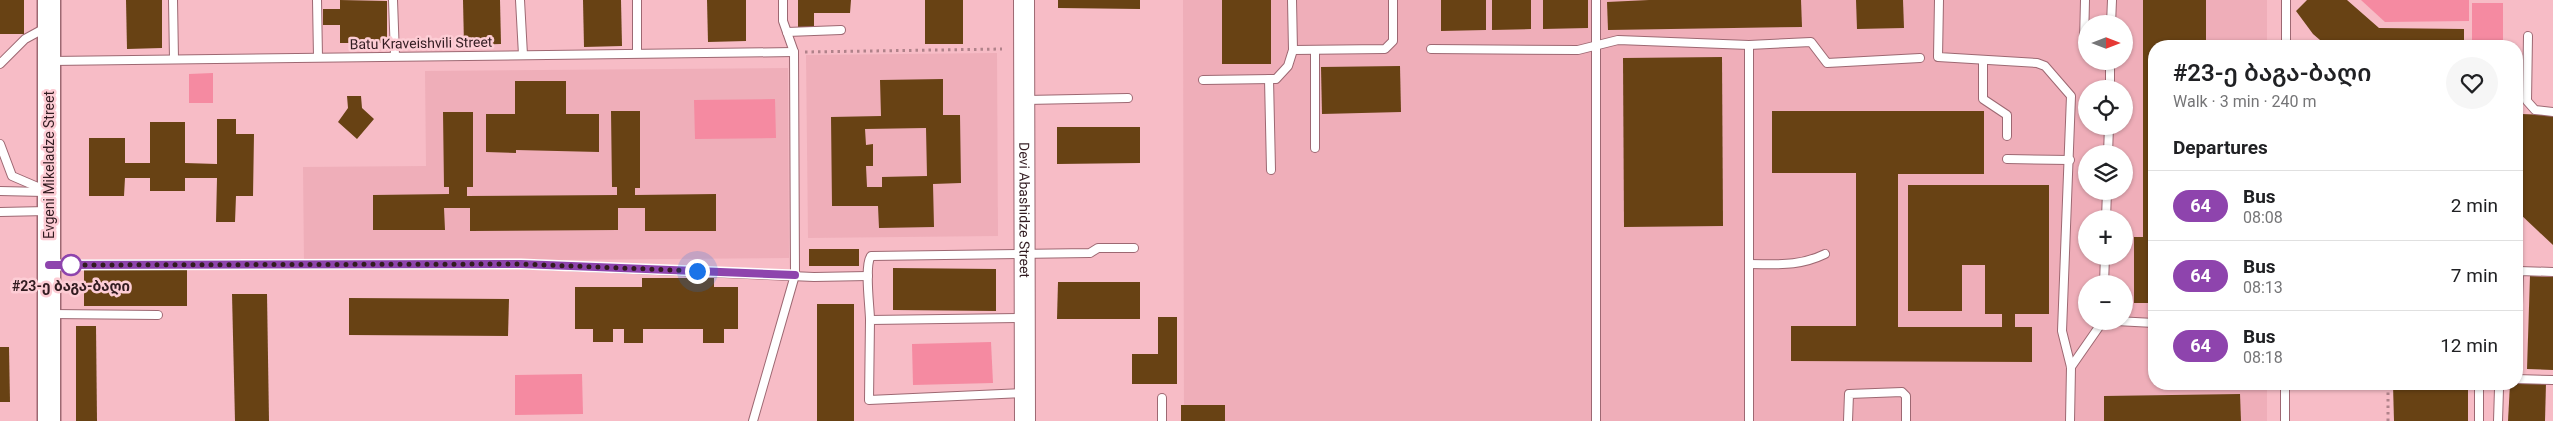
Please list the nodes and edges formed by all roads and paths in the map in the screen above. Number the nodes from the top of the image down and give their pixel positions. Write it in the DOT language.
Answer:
graph roads {
  1 [pos="49,0"];
  2 [pos="173,0"];
  3 [pos="317,0"];
  4 [pos="393,0"];
  5 [pos="520,0"];
  6 [pos="637,0"];
  7 [pos="783,0"];
  8 [pos="1024,0"];
  9 [pos="1292,0"];
  10 [pos="1393,0"];
  11 [pos="1596,0"];
  12 [pos="1939,0"];
  13 [pos="2085,0"];
  14 [pos="2112,0"];
  15 [pos="2286,0"];
  16 [pos="2085,15"];
  17 [pos="2111,15"];
  18 [pos="48,26"];
  19 [pos="841,30"];
  20 [pos="787,32"];
  21 [pos="2528,36"];
  22 [pos="2287,40"];
  23 [pos="1749,45"];
  24 [pos="1596,46"];
  25 [pos="1002,49"];
  26 [pos="1431,49"];
  27 [pos="1293,50"];
  28 [pos="1315,50"];
  29 [pos="794,52"];
  30 [pos="638,53"];
  31 [pos="523,55"];
  32 [pos="395,56"];
  33 [pos="318,57"];
  34 [pos="1920,58"];
  35 [pos="174,59"];
  36 [pos="1983,60"];
  37 [pos="48,61"];
  38 [pos="0,64"];
  39 [pos="1268,79"];
  40 [pos="1203,80"];
  41 [pos="1128,98"];
  42 [pos="1024,100"];
  43 [pos="2553,112"];
  44 [pos="2007,136"];
  45 [pos="0,144"];
  46 [pos="1315,148"];
  47 [pos="2007,159"];
  48 [pos="2070,160"];
  49 [pos="1271,170"];
  50 [pos="0,191"];
  51 [pos="49,202"];
  52 [pos="0,212"];
  53 [pos="1134,248"];
  54 [pos="1025,253"];
  55 [pos="1825,254"];
  56 [pos="1749,264"];
  57 [pos="49,265"];
  58 [pos="2523,271"];
  59 [pos="2553,272"];
  60 [pos="795,275"];
  61 [pos="868,276"];
  62 [pos="49,314"];
  63 [pos="158,316"];
  64 [pos="1025,318"];
  65 [pos="870,320"];
  66 [pos="2133,322"];
  67 [pos="2148,323"];
  68 [pos="2097,330"];
  69 [pos="2071,367"];
  70 [pos="2523,379"];
  71 [pos="2553,380"];
  72 [pos="2285,390"];
  73 [pos="2388,390"];
  74 [pos="2479,390"];
  75 [pos="2499,390"];
  76 [pos="1025,393"];
  77 [pos="1162,398"];
  78 [pos="49,421"];
  79 [pos="754,421"];
  80 [pos="1025,421"];
  81 [pos="1162,421"];
  82 [pos="1596,421"];
  83 [pos="1749,421"];
  84 [pos="1848,421"];
  85 [pos="1906,421"];
  86 [pos="2070,421"];
  87 [pos="2286,421"];
  88 [pos="2388,421"];
  89 [pos="2478,421"];
  90 [pos="2498,421"];
  1 -- 18 [label="main road, Evgeni Mikeladze Street"];
  2 -- 35 [label="lane"];
  3 -- 33 [label="lane"];
  4 -- 32 [label="lane"];
  5 -- 31 [label="lane"];
  6 -- 30 [label="lane"];
  7 -- 20 [label="lane"];
  8 -- 42 [label="street, Devi Abashidze Street"];
  9 -- 27 [label="lane"];
  10 -- 28 [label="lane"];
  11 -- 24 [label="lane"];
  12 -- 36 [label="lane"];
  13 -- 16 [label="lane"];
  14 -- 17 [label="lane"];
  15 -- 22 [label="lane"];
  18 -- 37 [label="main road, Evgeni Mikeladze Street"];
  18 -- 38 [label="lane"];
  19 -- 20 [label="lane"];
  20 -- 29 [label="lane"];
  21 -- 43 [label="lane"];
  23 -- 24 [label="lane"];
  23 -- 34 [label="lane"];
  23 -- 56 [label="lane"];
  24 -- 26 [label="lane"];
  24 -- 82 [label="lane"];
  25 -- 29 [label="path"];
  27 -- 28 [label="lane"];
  27 -- 39 [label="lane"];
  28 -- 46 [label="lane"];
  29 -- 30 [label="lane, Batu Kraveishvili Street"];
  29 -- 60 [label="lane"];
  30 -- 31 [label="lane, Batu Kraveishvili Street"];
  31 -- 32 [label="lane, Batu Kraveishvili Street"];
  32 -- 33 [label="lane, Batu Kraveishvili Street"];
  33 -- 35 [label="lane, Batu Kraveishvili Street"];
  35 -- 37 [label="lane, Batu Kraveishvili Street"];
  36 -- 44 [label="lane"];
  36 -- 48 [label="lane"];
  37 -- 51 [label="main road, Evgeni Mikeladze Street"];
  39 -- 40 [label="lane"];
  39 -- 49 [label="lane"];
  41 -- 42 [label="lane"];
  42 -- 54 [label="street, Devi Abashidze Street"];
  45 -- 51 [label="lane"];
  47 -- 48 [label="lane"];
  48 -- 69 [label="lane"];
  50 -- 51 [label="lane"];
  51 -- 52 [label="lane"];
  51 -- 57 [label="main road, Evgeni Mikeladze Street"];
  53 -- 54 [label="lane"];
  54 -- 61 [label="lane"];
  54 -- 64 [label="street, Devi Abashidze Street"];
  55 -- 56 [label="lane"];
  56 -- 83 [label="lane"];
  57 -- 60 [label="lane"];
  57 -- 62 [label="main road, Evgeni Mikeladze Street"];
  58 -- 59 [label="lane"];
  60 -- 61 [label="lane"];
  60 -- 79 [label="lane"];
  61 -- 65 [label="lane"];
  62 -- 63 [label="lane"];
  62 -- 78 [label="main road, Evgeni Mikeladze Street"];
  64 -- 65 [label="lane"];
  64 -- 76 [label="street, Devi Abashidze Street"];
  65 -- 76 [label="lane"];
  66 -- 67 [label="lane"];
  68 -- 69 [label="lane"];
  69 -- 86 [label="lane"];
  70 -- 71 [label="lane"];
  72 -- 87 [label="lane"];
  73 -- 88 [label="path"];
  74 -- 89 [label="lane"];
  75 -- 90 [label="lane"];
  76 -- 80 [label="street, Devi Abashidze Street"];
  77 -- 81 [label="lane"];
  84 -- 85 [label="lane"];
}
